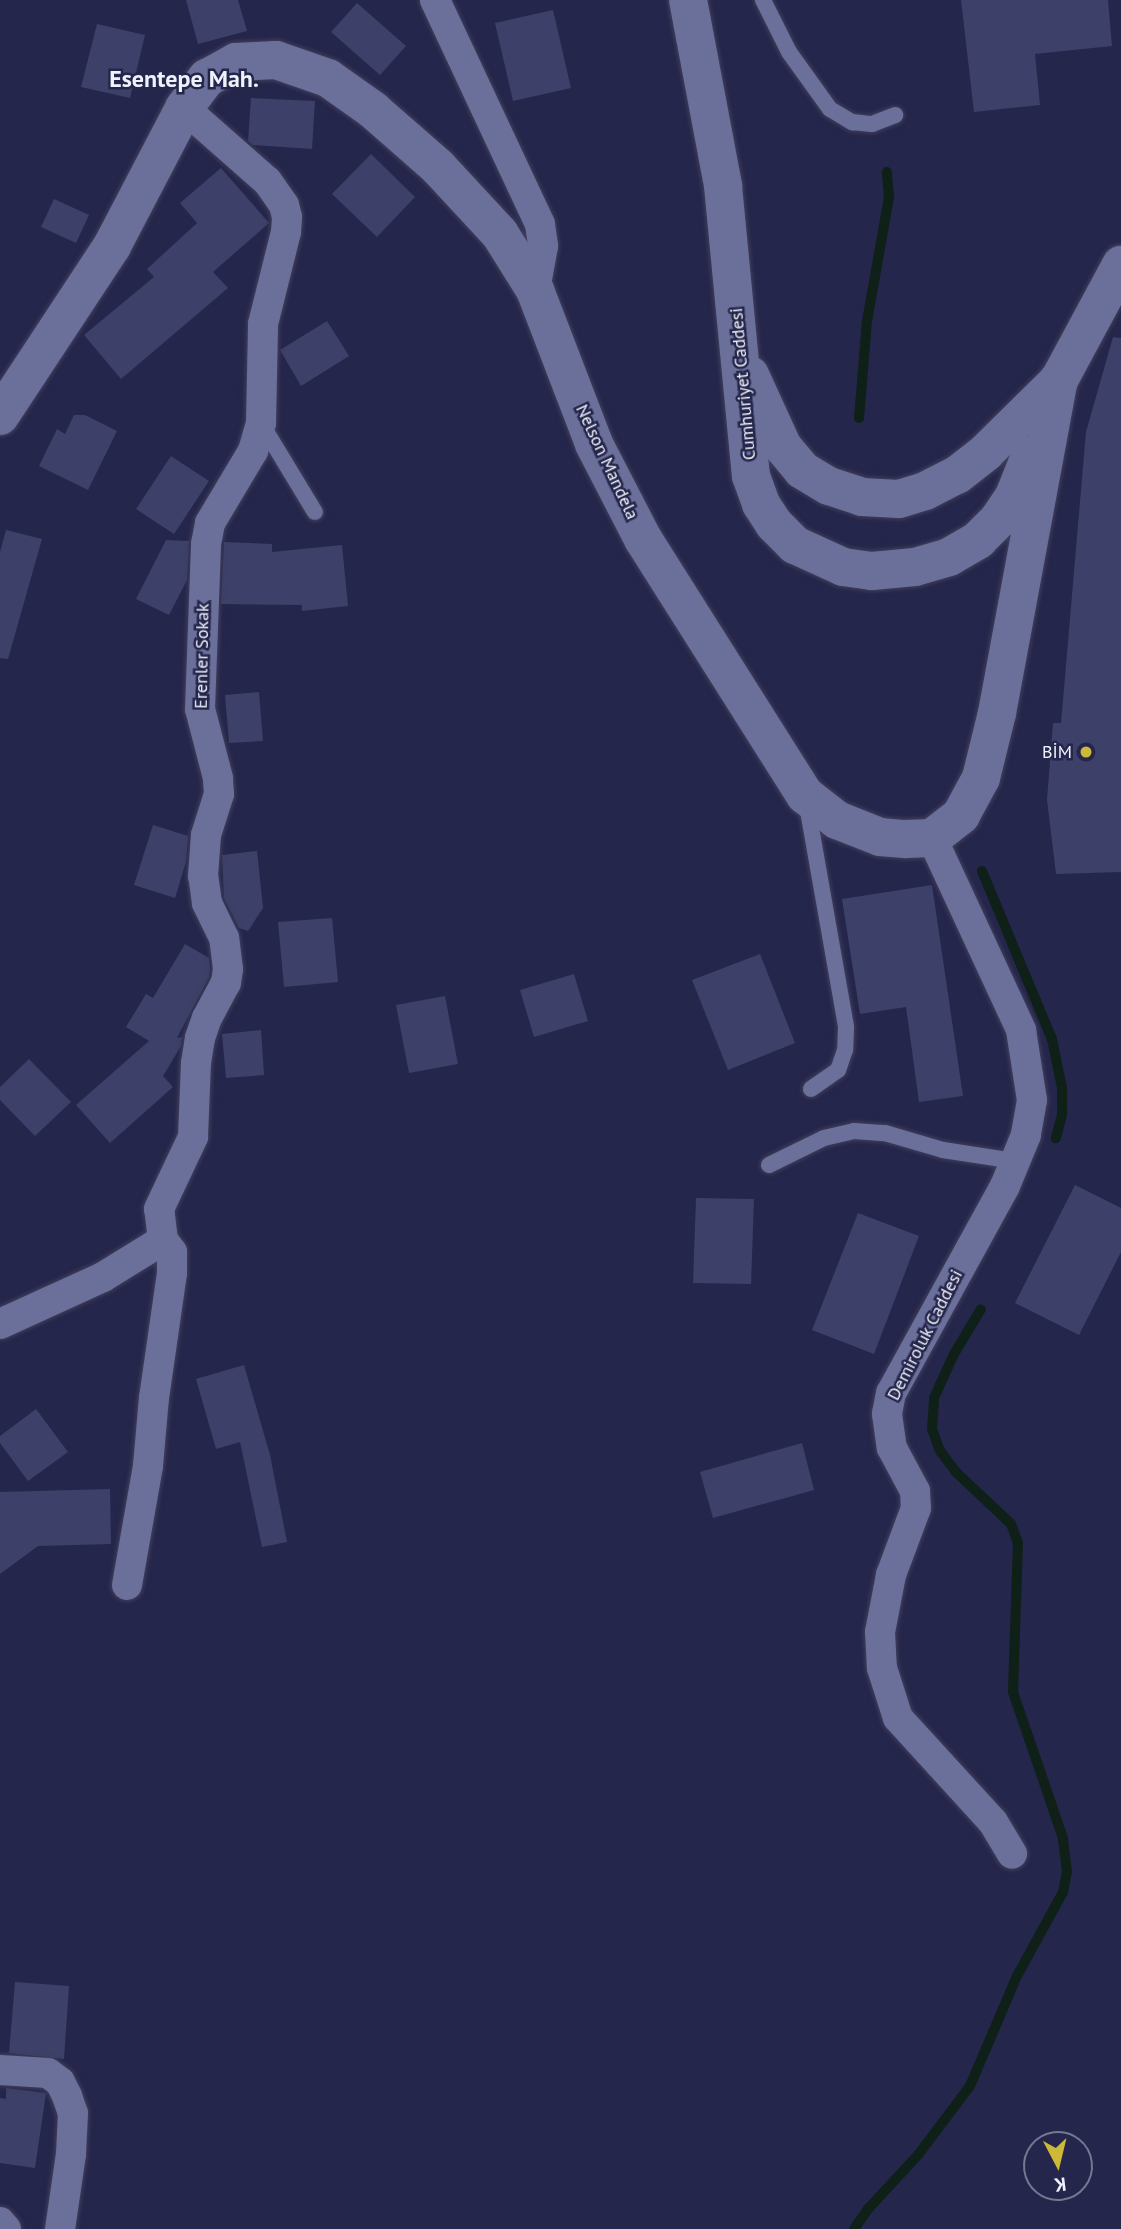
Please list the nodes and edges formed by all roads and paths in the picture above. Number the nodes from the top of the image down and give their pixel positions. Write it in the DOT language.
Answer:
graph roads {
  1 [pos="435,0"];
  2 [pos="688,0"];
  3 [pos="763,0"];
  4 [pos="184,108"];
  5 [pos="895,115"];
  6 [pos="1121,265"];
  7 [pos="535,290"];
  8 [pos="741,357"];
  9 [pos="1059,380"];
  10 [pos="0,416"];
  11 [pos="261,423"];
  12 [pos="315,512"];
  13 [pos="805,795"];
  14 [pos="932,838"];
  15 [pos="811,1089"];
  16 [pos="1015,1161"];
  17 [pos="769,1165"];
  18 [pos="163,1240"];
  19 [pos="0,1324"];
  20 [pos="127,1584"];
  21 [pos="1012,1854"];
  22 [pos="0,2070"];
  23 [pos="0,2222"];
  24 [pos="6,2229"];
  25 [pos="60,2229"];
  1 -- 7 [label="street"];
  2 -- 8 [label="street, Cumhuriyet Caddesi"];
  3 -- 5 [label="lane"];
  4 -- 7 [label="street, Nelson Mandela"];
  4 -- 10 [label="street, Nelson Mandela"];
  4 -- 11 [label="street, Erenler Sokak"];
  6 -- 9 [label="street, Cumhuriyet Caddesi"];
  7 -- 13 [label="street, Nelson Mandela"];
  8 -- 9 [label="street"];
  8 -- 9 [label="street, Cumhuriyet Caddesi"];
  9 -- 14 [label="street"];
  11 -- 12 [label="lane"];
  11 -- 18 [label="street, Erenler Sokak"];
  13 -- 14 [label="street, Nelson Mandela"];
  13 -- 15 [label="lane"];
  14 -- 16 [label="street, Demiroluk Caddesi"];
  16 -- 17 [label="lane"];
  16 -- 21 [label="street, Demiroluk Caddesi"];
  18 -- 19 [label="street"];
  18 -- 20 [label="street, Erenler Sokak"];
  22 -- 25 [label="street"];
  23 -- 24 [label="street"];
}
